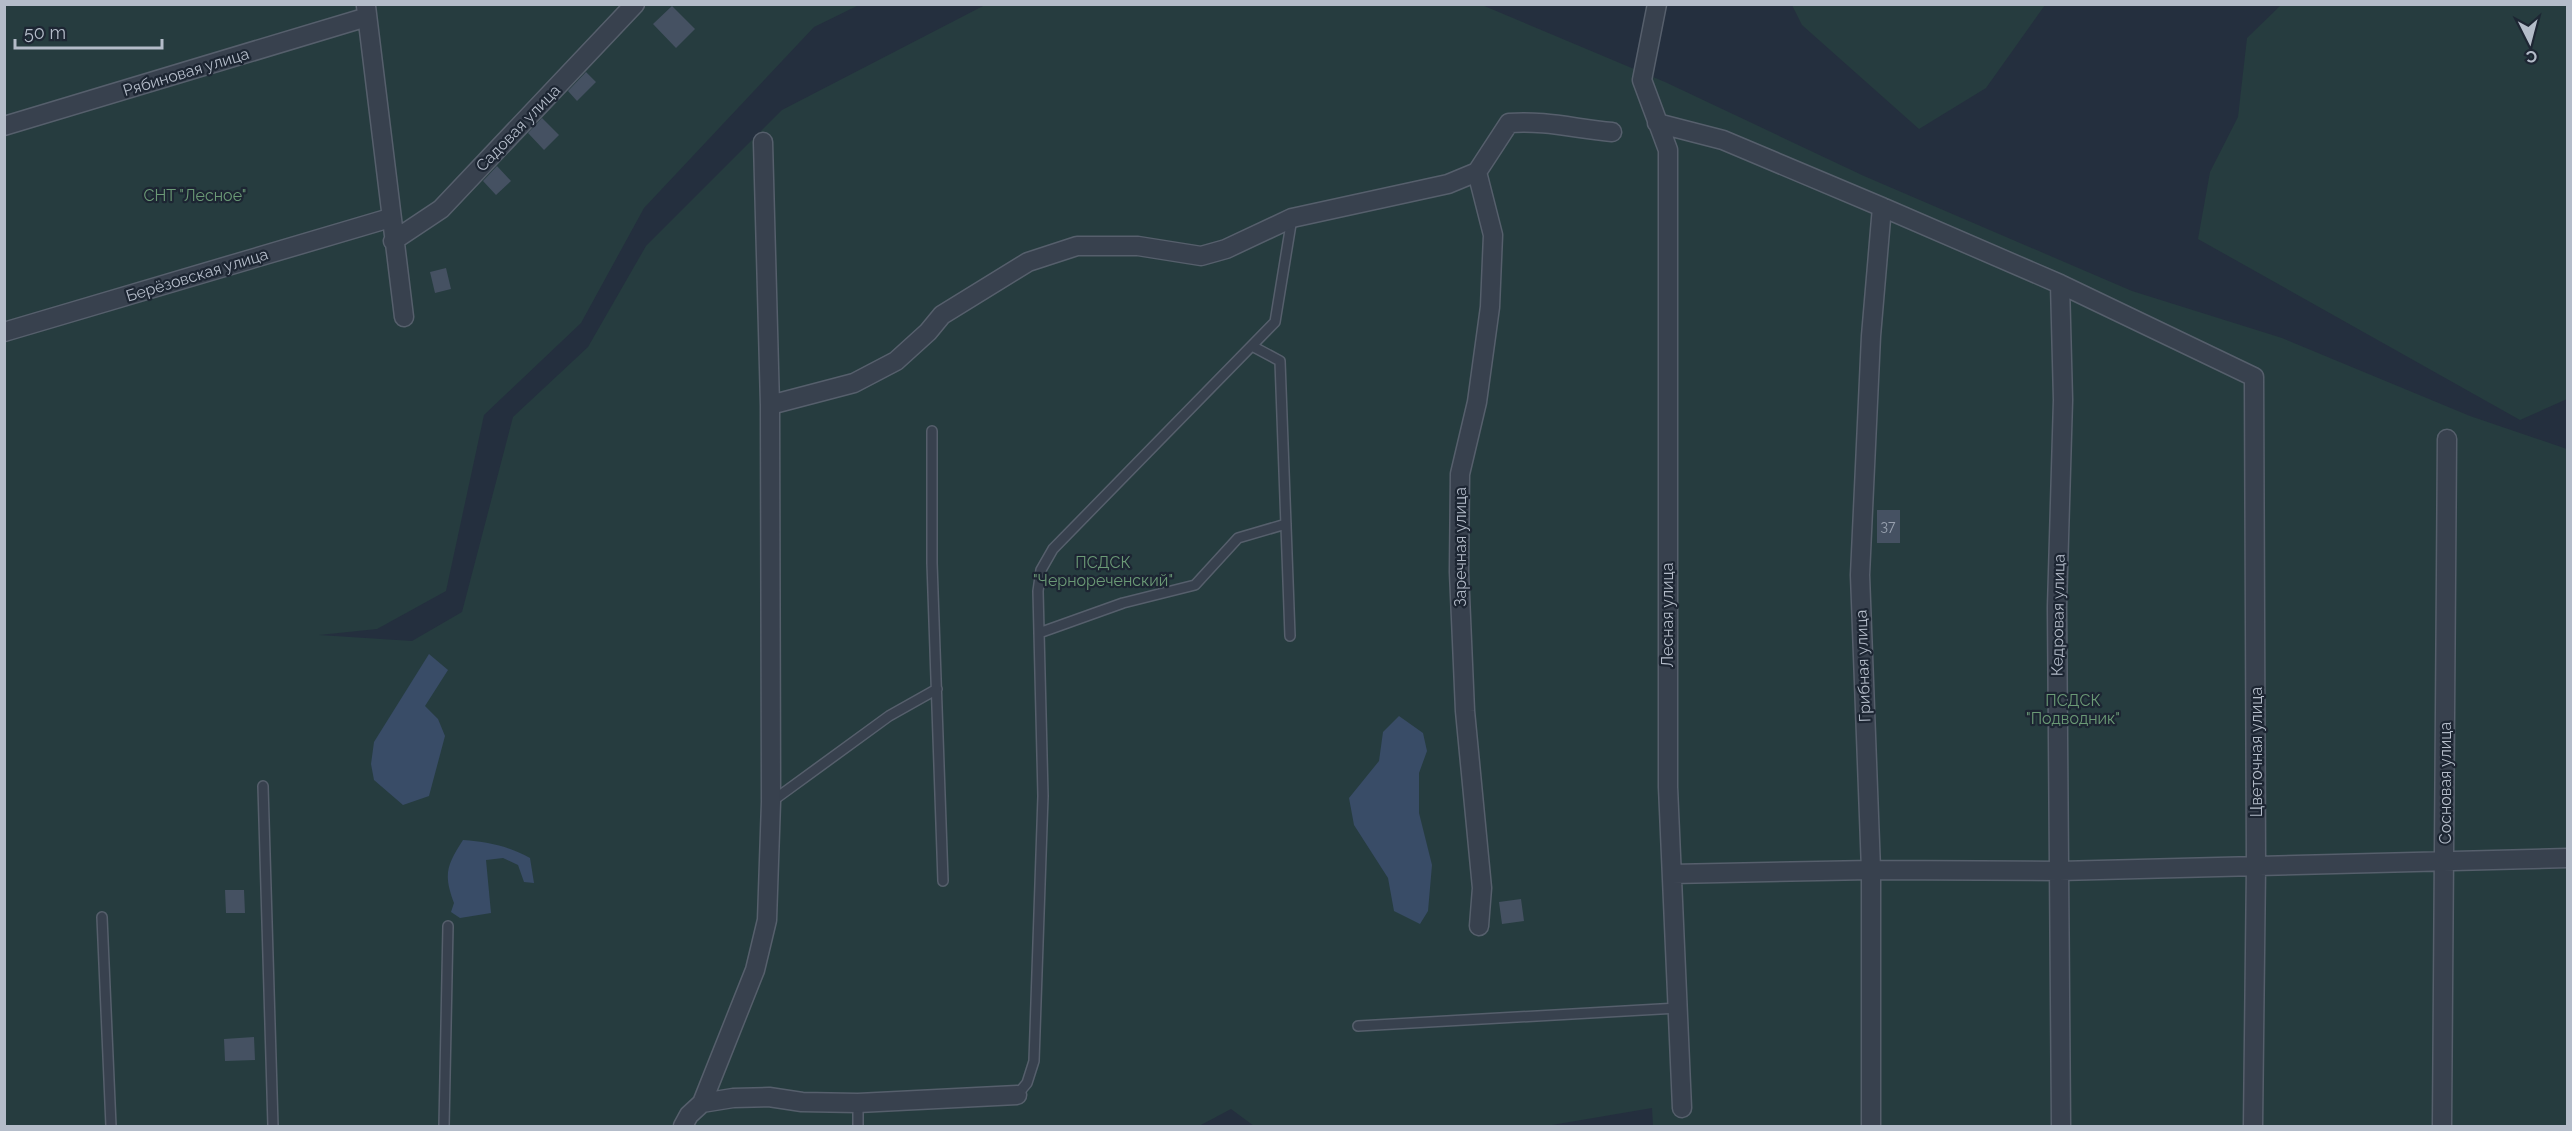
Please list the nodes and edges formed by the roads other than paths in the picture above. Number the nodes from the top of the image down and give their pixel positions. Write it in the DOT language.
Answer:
graph roads {
  1 [pos="635,4"];
  2 [pos="1657,4"];
  3 [pos="366,11"];
  4 [pos="1657,123"];
  5 [pos="4,126"];
  6 [pos="1612,132"];
  7 [pos="763,142"];
  8 [pos="1478,172"];
  9 [pos="1882,207"];
  10 [pos="390,218"];
  11 [pos="1292,218"];
  12 [pos="393,241"];
  13 [pos="2060,284"];
  14 [pos="404,317"];
  15 [pos="4,332"];
  16 [pos="1252,346"];
  17 [pos="770,405"];
  18 [pos="932,431"];
  19 [pos="2447,439"];
  20 [pos="1286,524"];
  21 [pos="1039,633"];
  22 [pos="1290,636"];
  23 [pos="937,688"];
  24 [pos="264,786"];
  25 [pos="771,802"];
  26 [pos="2568,858"];
  27 [pos="2444,861"];
  28 [pos="2256,866"];
  29 [pos="1871,870"];
  30 [pos="2059,871"];
  31 [pos="1672,874"];
  32 [pos="943,881"];
  33 [pos="102,917"];
  34 [pos="448,926"];
  35 [pos="1479,926"];
  36 [pos="1678,1008"];
  37 [pos="1358,1026"];
  38 [pos="1017,1095"];
  39 [pos="702,1103"];
  40 [pos="858,1103"];
  41 [pos="1682,1108"];
  42 [pos="111,1126"];
  43 [pos="273,1126"];
  44 [pos="444,1126"];
  45 [pos="683,1126"];
  46 [pos="858,1126"];
  47 [pos="1871,1126"];
  48 [pos="2061,1126"];
  49 [pos="2253,1126"];
  50 [pos="2442,1126"];
  1 -- 12 [label="street, Садовая улица"];
  2 -- 4 [label="street, Лесная улица"];
  3 -- 5 [label="street, Рябиновая улица"];
  3 -- 10 [label="street"];
  4 -- 9 [label="street"];
  4 -- 31 [label="street, Лесная улица"];
  6 -- 8 [label="street"];
  7 -- 17 [label="street"];
  8 -- 11 [label="street"];
  8 -- 35 [label="street, Заречная улица"];
  9 -- 13 [label="street"];
  9 -- 29 [label="street, Грибная улица"];
  10 -- 12 [label="street"];
  10 -- 15 [label="street, Берёзовская улица"];
  11 -- 16 [label="lane"];
  11 -- 17 [label="street"];
  12 -- 14 [label="street"];
  13 -- 28 [label="street, Цветочная улица"];
  13 -- 30 [label="street, Кедровая улица"];
  16 -- 20 [label="lane"];
  16 -- 21 [label="lane"];
  17 -- 25 [label="street"];
  18 -- 23 [label="lane"];
  19 -- 27 [label="street, Сосновая улица"];
  20 -- 21 [label="lane"];
  20 -- 22 [label="lane"];
  21 -- 38 [label="lane"];
  23 -- 25 [label="lane"];
  23 -- 32 [label="lane"];
  24 -- 43 [label="lane"];
  25 -- 39 [label="street"];
  26 -- 27 [label="street"];
  27 -- 28 [label="street"];
  27 -- 50 [label="street, Сосновая улица"];
  28 -- 30 [label="street"];
  28 -- 49 [label="street, Цветочная улица"];
  29 -- 30 [label="street"];
  29 -- 31 [label="street"];
  29 -- 47 [label="street, Грибная улица"];
  30 -- 48 [label="street, Кедровая улица"];
  31 -- 36 [label="street, Лесная улица"];
  33 -- 42 [label="lane"];
  34 -- 44 [label="lane"];
  36 -- 37 [label="lane"];
  36 -- 41 [label="street, Лесная улица"];
  38 -- 40 [label="street"];
  39 -- 40 [label="street"];
  39 -- 45 [label="street"];
  40 -- 46 [label="lane"];
}
